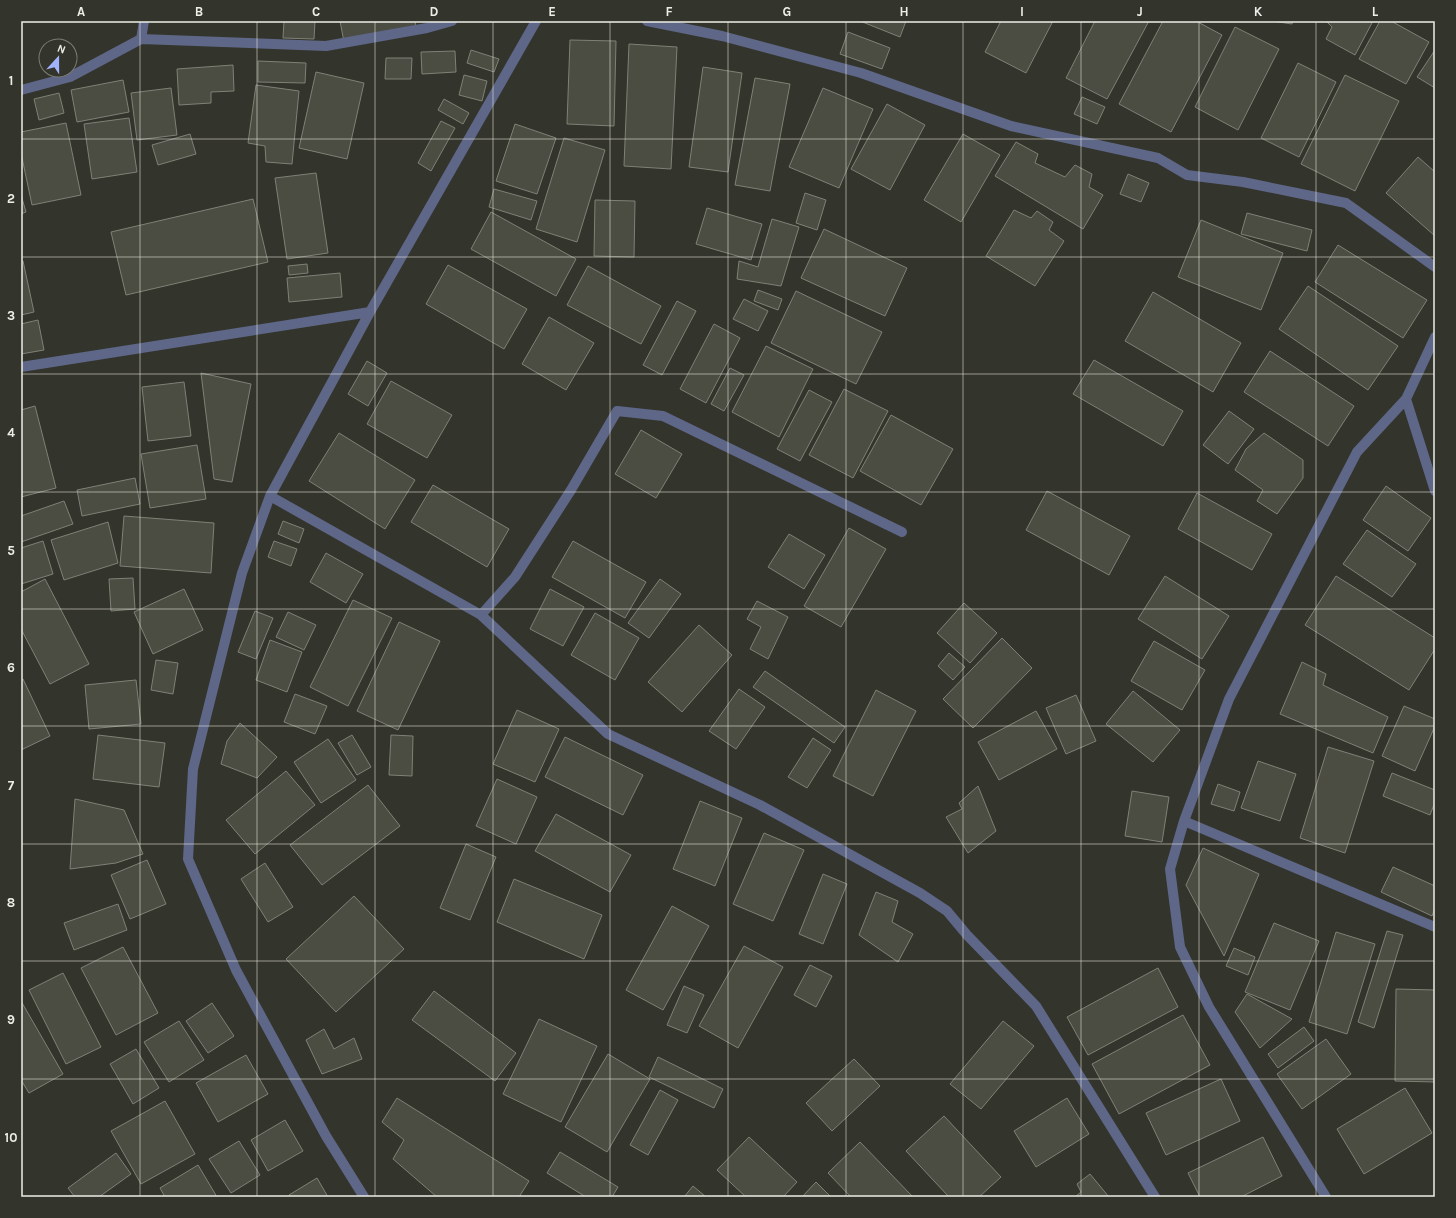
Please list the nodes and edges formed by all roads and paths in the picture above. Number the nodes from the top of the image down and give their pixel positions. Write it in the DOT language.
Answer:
graph roads {
  1 [pos="144,21"];
  2 [pos="452,21"];
  3 [pos="536,21"];
  4 [pos="647,21"];
  5 [pos="141,39"];
  6 [pos="21,90"];
  7 [pos="1435,267"];
  8 [pos="370,312"];
  9 [pos="1435,337"];
  10 [pos="21,367"];
  11 [pos="1406,399"];
  12 [pos="1435,491"];
  13 [pos="270,496"];
  14 [pos="902,532"];
  15 [pos="481,615"];
  16 [pos="1184,821"];
  17 [pos="1435,928"];
  18 [pos="364,1197"];
  19 [pos="1155,1197"];
  20 [pos="1326,1197"];
  1 -- 5 [label="street"];
  2 -- 5 [label="street"];
  3 -- 8 [label="street"];
  4 -- 7 [label="street"];
  5 -- 6 [label="street"];
  8 -- 10 [label="street"];
  8 -- 13 [label="street"];
  9 -- 11 [label="street"];
  11 -- 12 [label="street"];
  11 -- 16 [label="street"];
  13 -- 15 [label="street"];
  13 -- 18 [label="street"];
  14 -- 15 [label="street"];
  15 -- 19 [label="street"];
  16 -- 17 [label="street"];
  16 -- 20 [label="street"];
}
